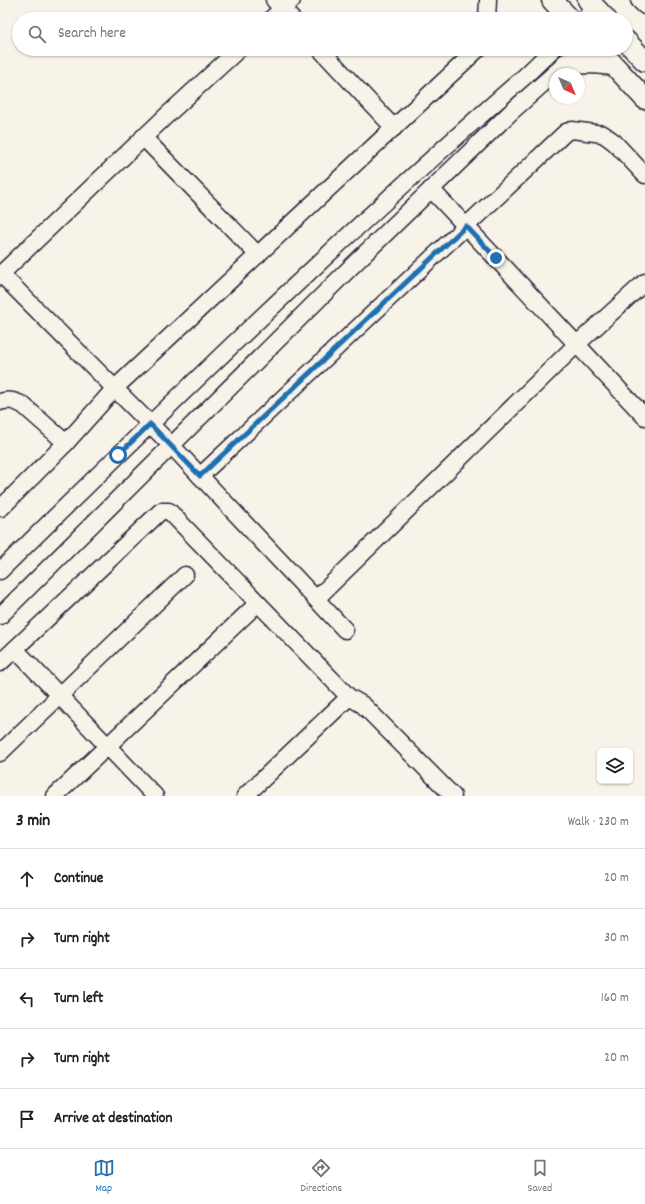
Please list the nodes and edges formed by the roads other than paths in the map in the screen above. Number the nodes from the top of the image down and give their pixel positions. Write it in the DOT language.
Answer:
graph roads {
  1 [pos="488,0"];
  2 [pos="543,0"];
  3 [pos="552,0"];
  4 [pos="639,0"];
  5 [pos="645,6"];
  6 [pos="487,12"];
  7 [pos="547,12"];
  8 [pos="563,12"];
  9 [pos="633,49"];
  10 [pos="231,56"];
  11 [pos="327,56"];
  12 [pos="471,56"];
  13 [pos="545,56"];
  14 [pos="575,56"];
  15 [pos="605,56"];
  16 [pos="645,62"];
  17 [pos="566,64"];
  18 [pos="613,65"];
  19 [pos="645,99"];
  20 [pos="394,128"];
  21 [pos="143,138"];
  22 [pos="645,175"];
  23 [pos="431,189"];
  24 [pos="466,226"];
  25 [pos="258,255"];
  26 [pos="0,274"];
  27 [pos="645,282"];
  28 [pos="577,344"];
  29 [pos="115,388"];
  30 [pos="0,402"];
  31 [pos="645,417"];
  32 [pos="150,424"];
  33 [pos="66,443"];
  34 [pos="172,446"];
  35 [pos="200,476"];
  36 [pos="0,508"];
  37 [pos="0,571"];
  38 [pos="185,575"];
  39 [pos="316,599"];
  40 [pos="258,603"];
  41 [pos="0,616"];
  42 [pos="345,630"];
  43 [pos="16,649"];
  44 [pos="0,663"];
  45 [pos="60,696"];
  46 [pos="348,697"];
  47 [pos="108,746"];
  48 [pos="0,753"];
  49 [pos="447,794"];
  50 [pos="55,796"];
  51 [pos="156,796"];
  52 [pos="245,796"];
  1 -- 6 [label="street"];
  2 -- 7 [label="main road"];
  3 -- 8 [label="main road"];
  4 -- 5 [label="street"];
  9 -- 16 [label="main road"];
  10 -- 21 [label="street"];
  11 -- 20 [label="street"];
  12 -- 20 [label="street"];
  13 -- 32 [label="street"];
  14 -- 17 [label="street"];
  15 -- 18 [label="main road"];
  17 -- 18 [label="main road"];
  17 -- 23 [label="street"];
  18 -- 19 [label="main road"];
  20 -- 25 [label="street"];
  21 -- 25 [label="street"];
  21 -- 26 [label="street"];
  22 -- 24 [label="street"];
  23 -- 24 [label="street"];
  23 -- 34 [label="street"];
  24 -- 28 [label="street"];
  24 -- 35 [label="street"];
  25 -- 29 [label="street"];
  26 -- 29 [label="street"];
  27 -- 28 [label="street"];
  28 -- 31 [label="street"];
  28 -- 39 [label="street"];
  29 -- 32 [label="street"];
  29 -- 33 [label="street"];
  30 -- 33 [label="street"];
  32 -- 34 [label="street"];
  32 -- 37 [label="street"];
  33 -- 36 [label="street"];
  34 -- 35 [label="street"];
  34 -- 41 [label="street"];
  35 -- 39 [label="street"];
  38 -- 45 [label="street"];
  39 -- 42 [label="street"];
  40 -- 43 [label="street"];
  40 -- 46 [label="street"];
  40 -- 47 [label="street"];
  43 -- 44 [label="street"];
  43 -- 45 [label="street"];
  45 -- 47 [label="street"];
  45 -- 48 [label="street"];
  46 -- 49 [label="street"];
  46 -- 52 [label="street"];
  47 -- 50 [label="street"];
  47 -- 51 [label="street"];
}
